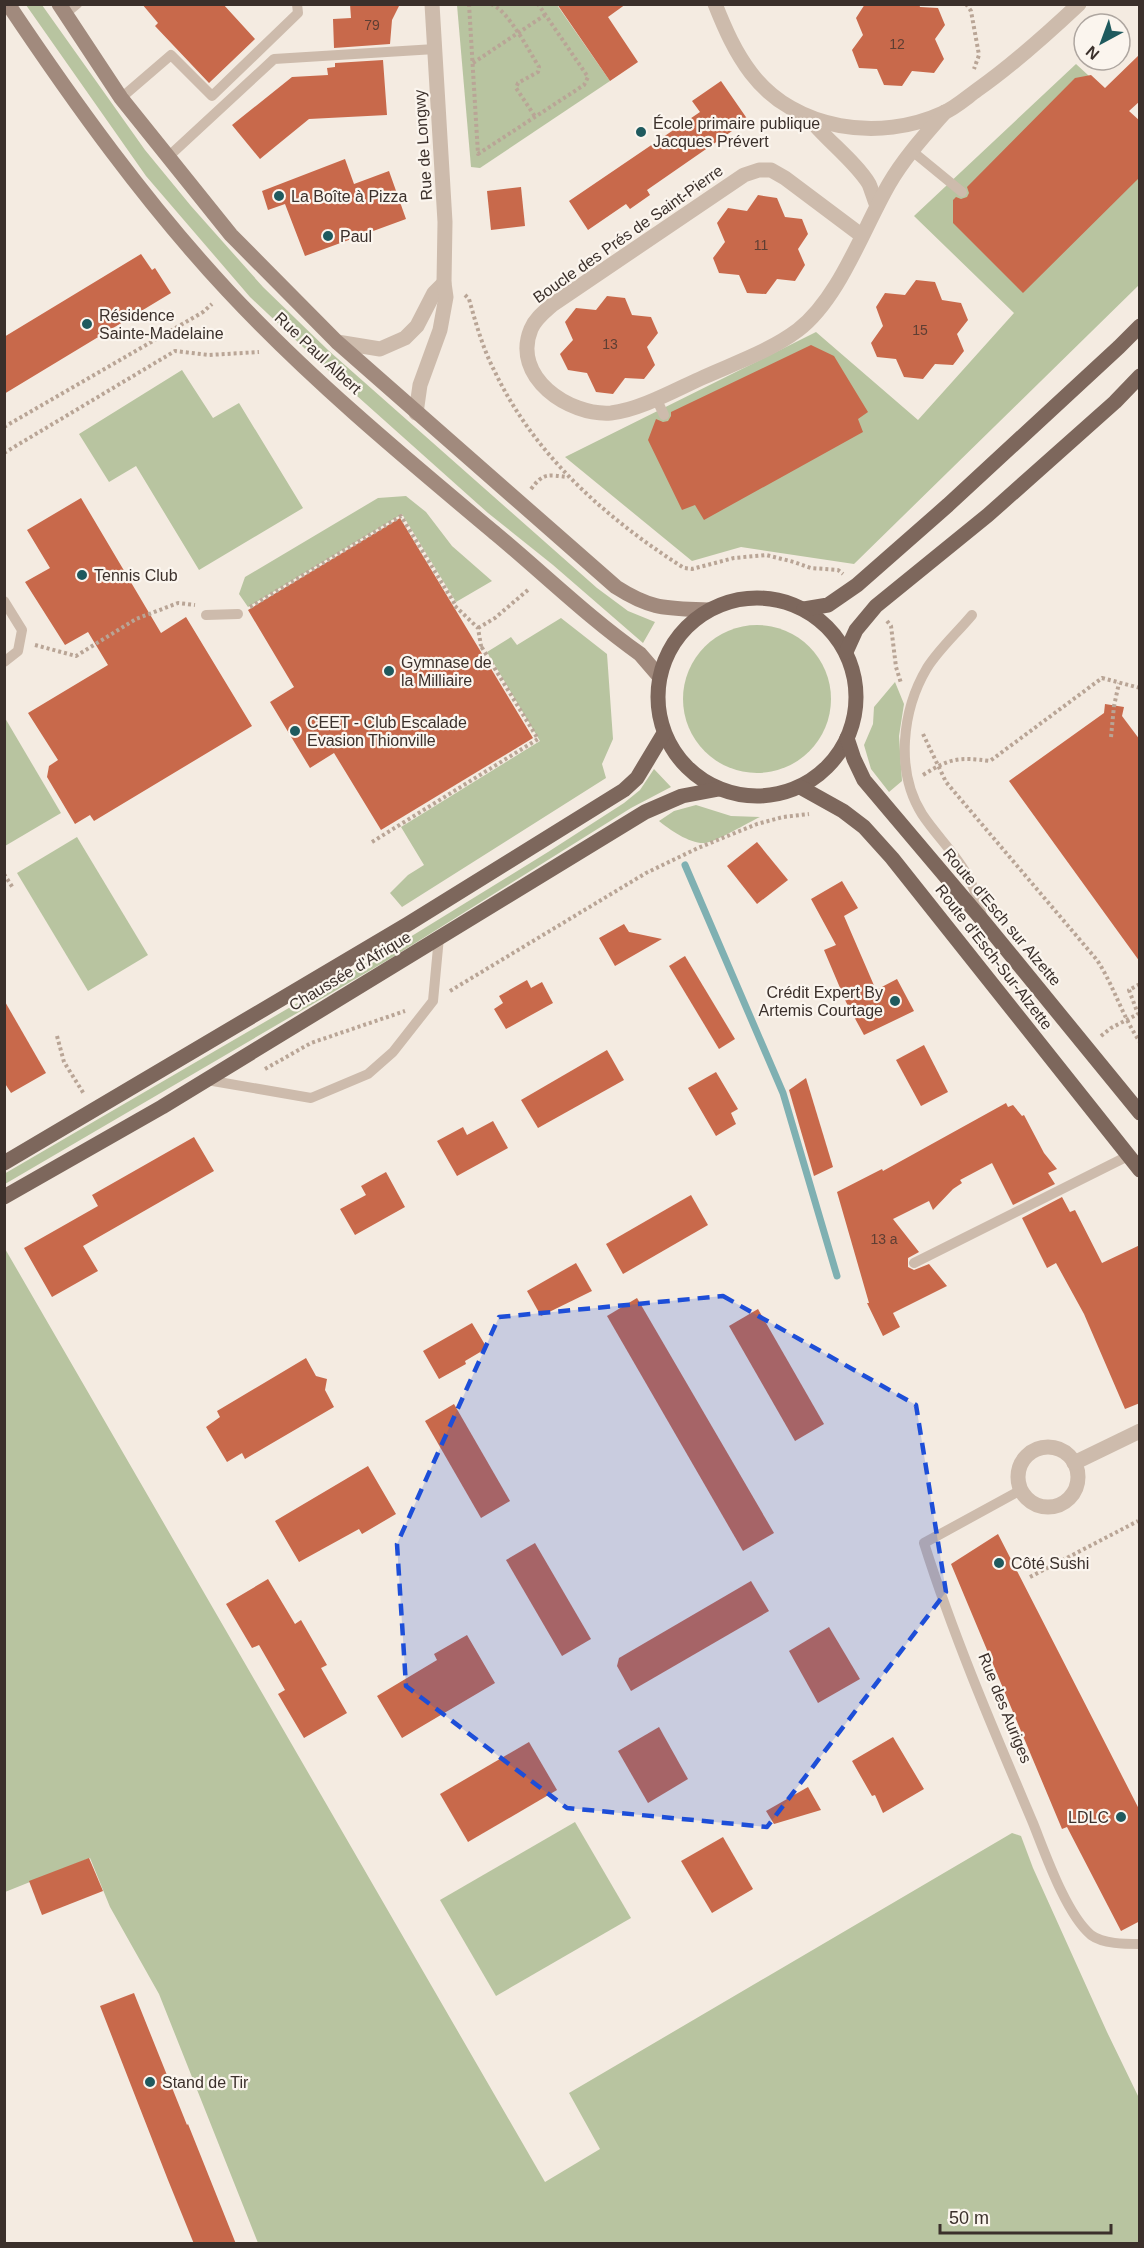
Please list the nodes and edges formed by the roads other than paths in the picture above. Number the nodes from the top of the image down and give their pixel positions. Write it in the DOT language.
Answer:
graph roads {
  1 [pos="8,4"];
  2 [pos="297,4"];
  3 [pos="432,4"];
  4 [pos="715,4"];
  5 [pos="1079,4"];
  6 [pos="67,8"];
  7 [pos="435,49"];
  8 [pos="121,98"];
  9 [pos="945,112"];
  10 [pos="807,117"];
  11 [pos="912,151"];
  12 [pos="168,157"];
  13 [pos="962,192"];
  14 [pos="877,206"];
  15 [pos="861,235"];
  16 [pos="444,283"];
  17 [pos="1140,326"];
  18 [pos="338,342"];
  19 [pos="1140,376"];
  20 [pos="656,398"];
  21 [pos="416,413"];
  22 [pos="664,415"];
  23 [pos="4,601"];
  24 [pos="804,609"];
  25 [pos="708,610"];
  26 [pos="205,611"];
  27 [pos="238,614"];
  28 [pos="972,615"];
  29 [pos="846,652"];
  30 [pos="4,662"];
  31 [pos="659,676"];
  32 [pos="664,733"];
  33 [pos="847,738"];
  34 [pos="800,787"];
  35 [pos="719,789"];
  36 [pos="984,922"];
  37 [pos="439,938"];
  38 [pos="207,1080"];
  39 [pos="1140,1113"];
  40 [pos="1128,1156"];
  41 [pos="4,1163"];
  42 [pos="1140,1170"];
  43 [pos="4,1197"];
  44 [pos="914,1263"];
  45 [pos="1140,1431"];
  46 [pos="1074,1462"];
  47 [pos="1021,1490"];
  48 [pos="1140,1944"];
  1 -- 31 [label="main road, Rue Paul Albert"];
  2 -- 8 [label="lane"];
  3 -- 7 [label="street, Rue de Longwy"];
  4 -- 10 [label="street, Boucle des Prés de Saint-Pierre"];
  5 -- 9 [label="street, Boucle des Prés de Saint-Pierre"];
  6 -- 8 [label="main road, Rue Paul Albert"];
  7 -- 12 [label="lane"];
  7 -- 16 [label="street, Rue de Longwy"];
  8 -- 12 [label="main road, Rue Paul Albert"];
  9 -- 10 [label="street, Boucle des Prés de Saint-Pierre"];
  9 -- 11 [label="street, Boucle des Prés de Saint-Pierre"];
  10 -- 14 [label="street"];
  11 -- 13 [label="lane"];
  11 -- 14 [label="street, Boucle des Prés de Saint-Pierre"];
  12 -- 18 [label="main road, Rue Paul Albert"];
  14 -- 15 [label="street, Boucle des Prés de Saint-Pierre"];
  15 -- 20 [label="street, Boucle des Prés de Saint-Pierre"];
  15 -- 20 [label="street, Boucle des Prés de Saint-Pierre"];
  16 -- 18 [label="street"];
  16 -- 21 [label="street, Rue de Longwy"];
  17 -- 24 [label="main road"];
  18 -- 21 [label="main road, Rue Paul Albert"];
  19 -- 29 [label="main road"];
  20 -- 22 [label="lane"];
  21 -- 25 [label="main road, Rue Paul Albert"];
  23 -- 30 [label="lane"];
  24 -- 25 [label="main road"];
  24 -- 29 [label="main road"];
  25 -- 31 [label="main road"];
  26 -- 27 [label="lane"];
  28 -- 36 [label="lane"];
  29 -- 33 [label="main road"];
  31 -- 32 [label="main road"];
  32 -- 35 [label="main road"];
  32 -- 41 [label="main road, Chaussée d'Afrique"];
  33 -- 34 [label="main road"];
  33 -- 36 [label="main road, Route d'Esch sur Alzette"];
  34 -- 35 [label="main road"];
  34 -- 40 [label="main road, Route d'Esch-Sur-Alzette"];
  35 -- 37 [label="main road, Chaussée d'Afrique"];
  36 -- 39 [label="main road, Route d'Esch sur Alzette"];
  37 -- 38 [label="main road, Chaussée d'Afrique"];
  37 -- 38 [label="lane"];
  38 -- 43 [label="main road, Chaussée d'Afrique"];
  40 -- 42 [label="main road, Route d'Esch-Sur-Alzette"];
  40 -- 44 [label="lane"];
  45 -- 46 [label="street"];
  46 -- 47 [label="street"];
  46 -- 47 [label="street"];
  47 -- 48 [label="lane, Rue des Auriges"];
}
